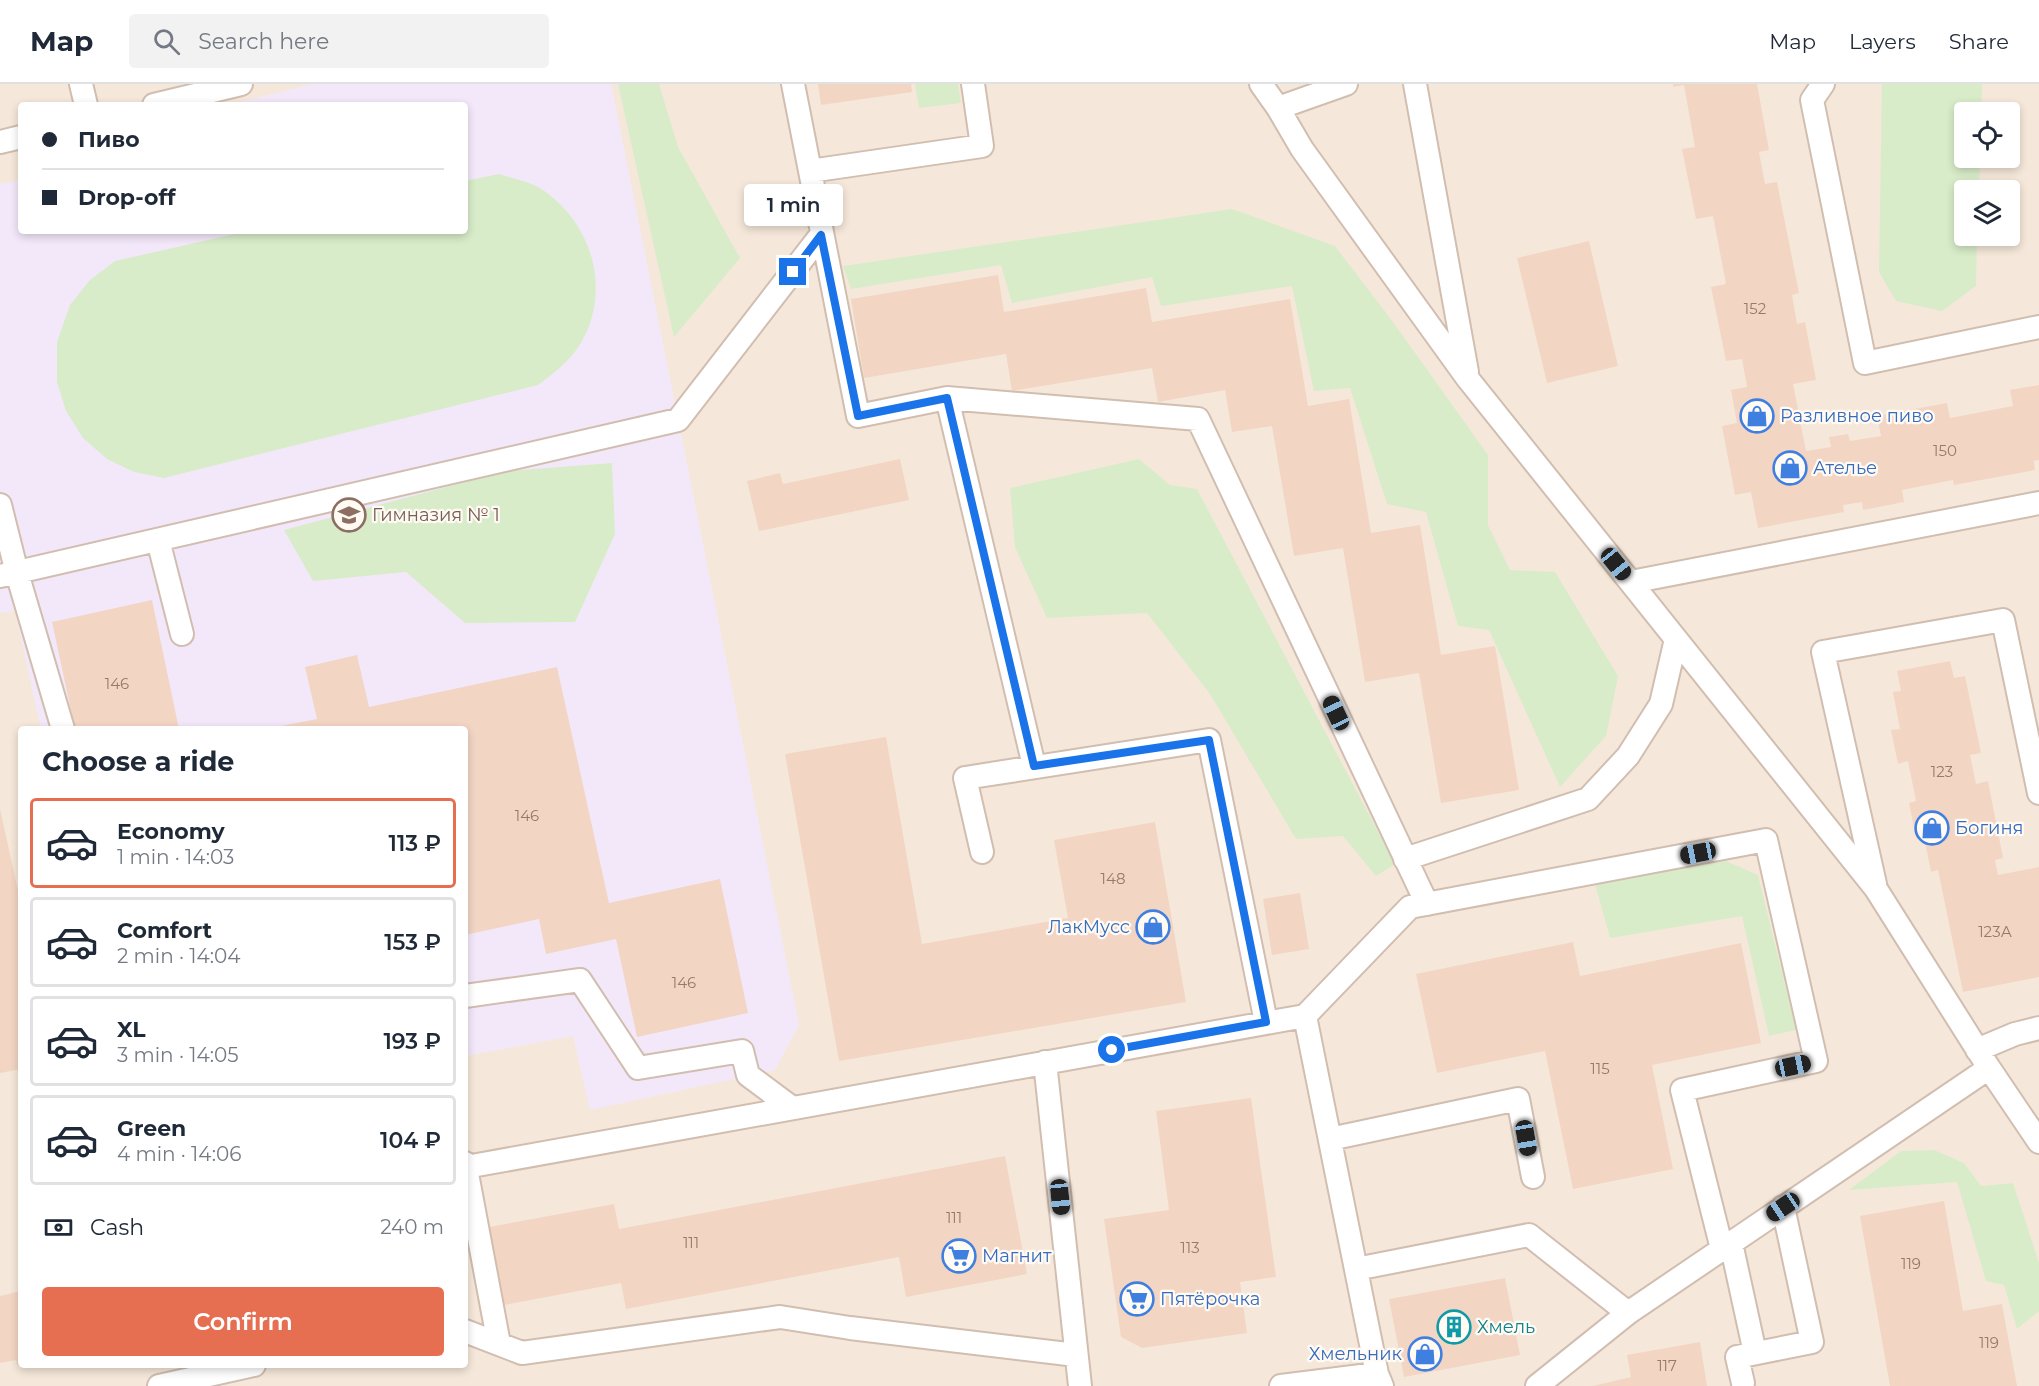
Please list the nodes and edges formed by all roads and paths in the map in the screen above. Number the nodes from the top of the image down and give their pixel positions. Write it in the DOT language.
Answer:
graph roads {
  1 [pos="81,84"];
  2 [pos="242,84"];
  3 [pos="793,84"];
  4 [pos="973,84"];
  5 [pos="1261,84"];
  6 [pos="1346,84"];
  7 [pos="1415,84"];
  8 [pos="1822,84"];
  9 [pos="85,102"];
  10 [pos="167,102"];
  11 [pos="1278,108"];
  12 [pos="18,138"];
  13 [pos="0,142"];
  14 [pos="810,171"];
  15 [pos="821,235"];
  16 [pos="2039,327"];
  17 [pos="1468,379"];
  18 [pos="947,398"];
  19 [pos="2039,503"];
  20 [pos="0,505"];
  21 [pos="158,540"];
  22 [pos="9,574"];
  23 [pos="1631,582"];
  24 [pos="182,634"];
  25 [pos="1676,639"];
  26 [pos="62,726"];
  27 [pos="1034,766"];
  28 [pos="2039,793"];
  29 [pos="982,852"];
  30 [pos="1405,860"];
  31 [pos="1876,889"];
  32 [pos="1426,904"];
  33 [pos="468,996"];
  34 [pos="1305,1016"];
  35 [pos="1266,1022"];
  36 [pos="2039,1028"];
  37 [pos="1983,1059"];
  38 [pos="1045,1062"];
  39 [pos="791,1107"];
  40 [pos="1329,1139"];
  41 [pos="2039,1142"];
  42 [pos="468,1164"];
  43 [pos="1533,1177"];
  44 [pos="468,1181"];
  45 [pos="1783,1207"];
  46 [pos="1726,1246"];
  47 [pos="1356,1269"];
  48 [pos="1628,1313"];
  49 [pos="468,1332"];
  50 [pos="499,1344"];
  51 [pos="1755,1353"];
  52 [pos="1076,1355"];
  53 [pos="240,1368"];
  54 [pos="1379,1380"];
  55 [pos="1743,1383"];
  56 [pos="159,1386"];
  57 [pos="1080,1386"];
  58 [pos="1281,1386"];
  59 [pos="1537,1386"];
  1 -- 9 [label="lane"];
  2 -- 10 [label="lane"];
  3 -- 14 [label="lane"];
  4 -- 14 [label="lane"];
  5 -- 11 [label="lane"];
  6 -- 11 [label="lane"];
  7 -- 17 [label="lane"];
  8 -- 16 [label="lane"];
  11 -- 17 [label="lane"];
  12 -- 13 [label="lane"];
  14 -- 15 [label="lane"];
  15 -- 18 [label="lane"];
  15 -- 21 [label="lane"];
  17 -- 23 [label="lane"];
  18 -- 27 [label="lane"];
  18 -- 30 [label="lane"];
  19 -- 23 [label="lane"];
  20 -- 22 [label="lane"];
  21 -- 22 [label="lane"];
  21 -- 24 [label="lane"];
  22 -- 26 [label="lane"];
  23 -- 25 [label="lane"];
  25 -- 30 [label="lane"];
  25 -- 31 [label="lane"];
  27 -- 29 [label="lane"];
  27 -- 35 [label="lane"];
  28 -- 31 [label="lane"];
  30 -- 32 [label="lane"];
  31 -- 37 [label="lane"];
  32 -- 34 [label="lane"];
  32 -- 46 [label="lane"];
  33 -- 39 [label="lane"];
  34 -- 35 [label="lane"];
  34 -- 40 [label="lane"];
  35 -- 38 [label="lane"];
  36 -- 37 [label="lane"];
  37 -- 41 [label="lane"];
  37 -- 45 [label="lane"];
  38 -- 39 [label="lane"];
  38 -- 52 [label="lane"];
  39 -- 42 [label="lane"];
  40 -- 43 [label="lane"];
  40 -- 47 [label="lane"];
  44 -- 50 [label="lane"];
  45 -- 46 [label="lane"];
  45 -- 51 [label="lane"];
  46 -- 48 [label="lane"];
  46 -- 51 [label="lane"];
  47 -- 48 [label="lane"];
  47 -- 54 [label="lane"];
  48 -- 59 [label="lane"];
  49 -- 50 [label="lane"];
  50 -- 52 [label="lane"];
  51 -- 55 [label="lane"];
  52 -- 57 [label="lane"];
  53 -- 56 [label="lane"];
  54 -- 58 [label="lane"];
}
